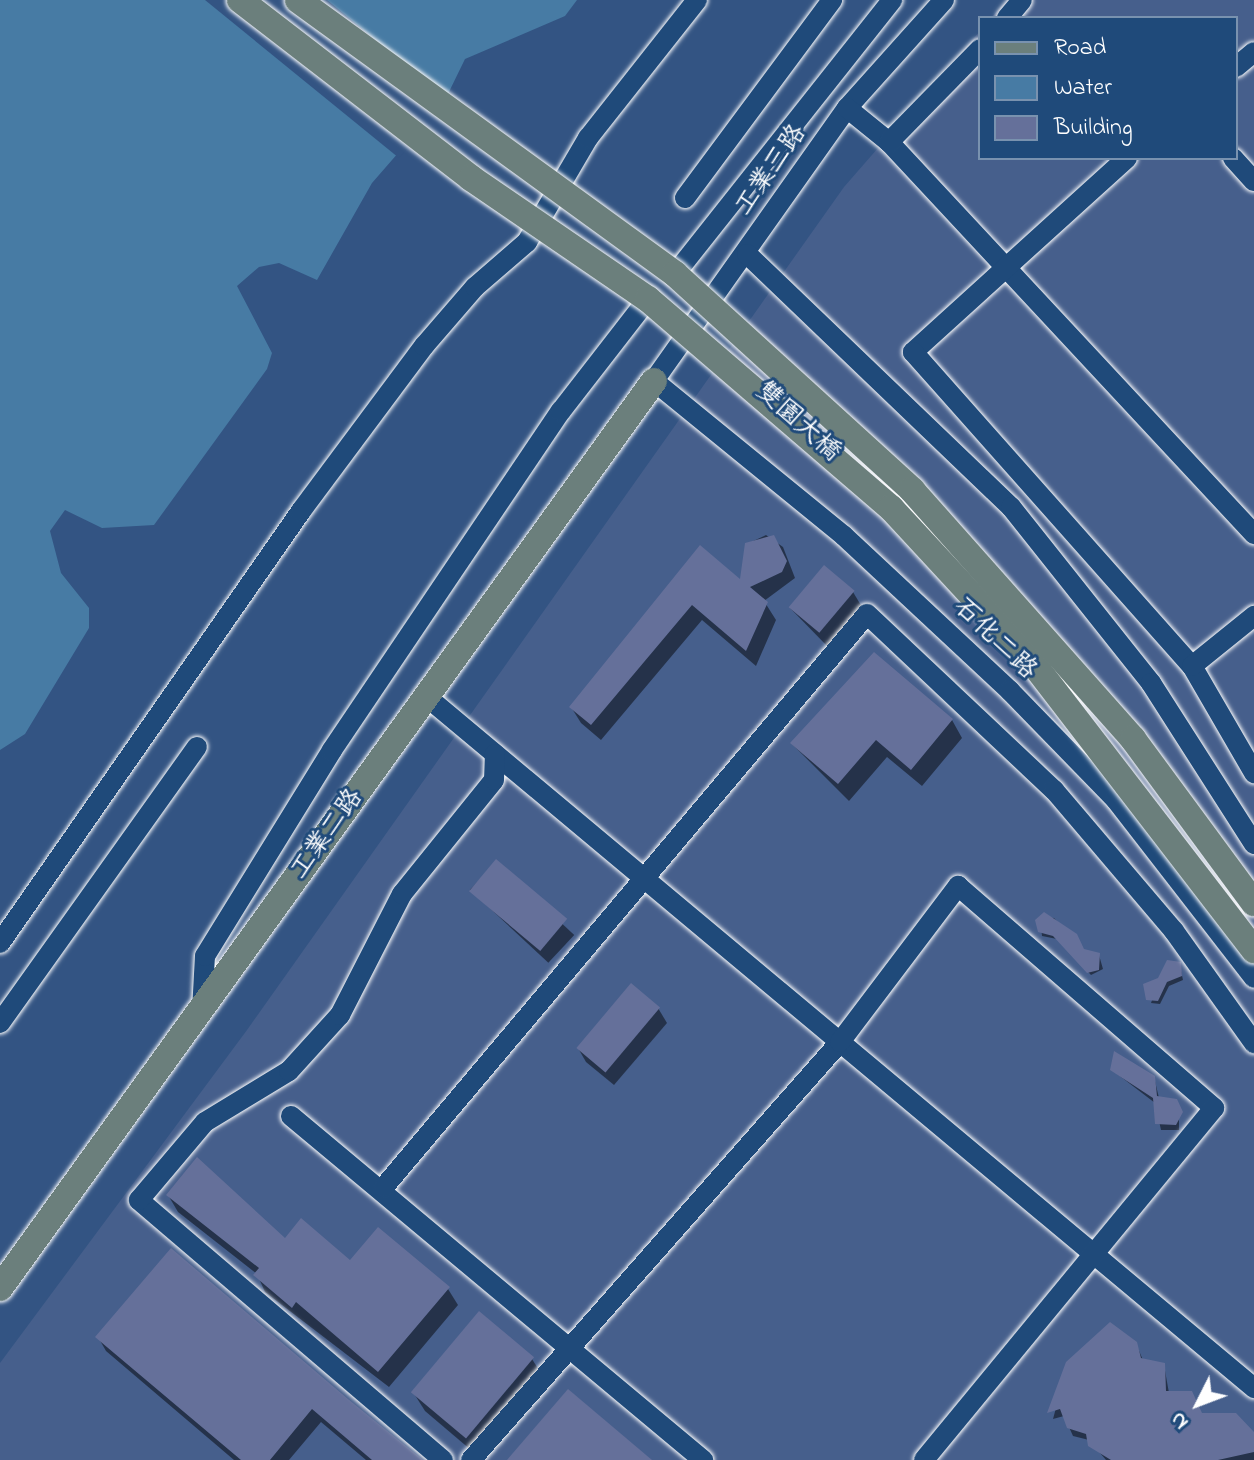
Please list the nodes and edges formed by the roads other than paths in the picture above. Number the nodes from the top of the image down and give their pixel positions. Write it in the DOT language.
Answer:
graph roads {
  1 [pos="240,0"];
  2 [pos="298,0"];
  3 [pos="697,0"];
  4 [pos="832,0"];
  5 [pos="892,0"];
  6 [pos="944,0"];
  7 [pos="1022,0"];
  8 [pos="1009,16"];
  9 [pos="978,51"];
  10 [pos="1254,52"];
  11 [pos="1238,65"];
  12 [pos="847,108"];
  13 [pos="889,142"];
  14 [pos="1125,160"];
  15 [pos="1235,160"];
  16 [pos="1254,181"];
  17 [pos="685,198"];
  18 [pos="747,254"];
  19 [pos="1005,266"];
  20 [pos="675,274"];
  21 [pos="648,299"];
  22 [pos="654,381"];
  23 [pos="1254,534"];
  24 [pos="1254,616"];
  25 [pos="1192,666"];
  26 [pos="427,697"];
  27 [pos="197,747"];
  28 [pos="495,754"];
  29 [pos="1254,773"];
  30 [pos="1254,844"];
  31 [pos="645,880"];
  32 [pos="1254,903"];
  33 [pos="0,943"];
  34 [pos="1254,950"];
  35 [pos="1254,978"];
  36 [pos="202,1011"];
  37 [pos="0,1023"];
  38 [pos="840,1042"];
  39 [pos="1254,1043"];
  40 [pos="291,1116"];
  41 [pos="384,1187"];
  42 [pos="1098,1255"];
  43 [pos="0,1288"];
  44 [pos="567,1350"];
  45 [pos="1254,1388"];
  46 [pos="443,1460"];
  47 [pos="471,1460"];
  48 [pos="703,1460"];
  49 [pos="924,1460"];
  1 -- 21 [label="main road, 雙園大橋, bridge"];
  2 -- 20 [label="main road, 雙園大橋, bridge"];
  3 -- 33 [label="street"];
  4 -- 17 [label="street"];
  5 -- 20 [label="street"];
  6 -- 12 [label="street, 工業三路"];
  7 -- 8 [label="street"];
  9 -- 13 [label="street"];
  10 -- 11 [label="street"];
  12 -- 13 [label="street"];
  12 -- 18 [label="street, 工業三路"];
  13 -- 19 [label="street"];
  14 -- 19 [label="street"];
  15 -- 16 [label="street"];
  18 -- 22 [label="street, 工業三路"];
  18 -- 30 [label="street"];
  19 -- 23 [label="street"];
  19 -- 25 [label="street"];
  20 -- 32 [label="main road, 雙園大橋, bridge"];
  21 -- 34 [label="main road, 雙園大橋, bridge"];
  21 -- 36 [label="street"];
  22 -- 26 [label="main road, 工業二路"];
  22 -- 35 [label="street, 石化二路"];
  24 -- 25 [label="street"];
  25 -- 29 [label="street"];
  26 -- 28 [label="street"];
  26 -- 36 [label="main road, 工業二路"];
  27 -- 37 [label="street"];
  28 -- 31 [label="street"];
  28 -- 46 [label="street"];
  31 -- 38 [label="street"];
  31 -- 39 [label="street"];
  31 -- 41 [label="street"];
  36 -- 43 [label="main road, 工業二路"];
  38 -- 42 [label="street"];
  38 -- 42 [label="street"];
  38 -- 44 [label="street"];
  40 -- 41 [label="street"];
  41 -- 44 [label="street"];
  42 -- 45 [label="street"];
  42 -- 49 [label="street"];
  44 -- 47 [label="street"];
  44 -- 48 [label="street"];
}
